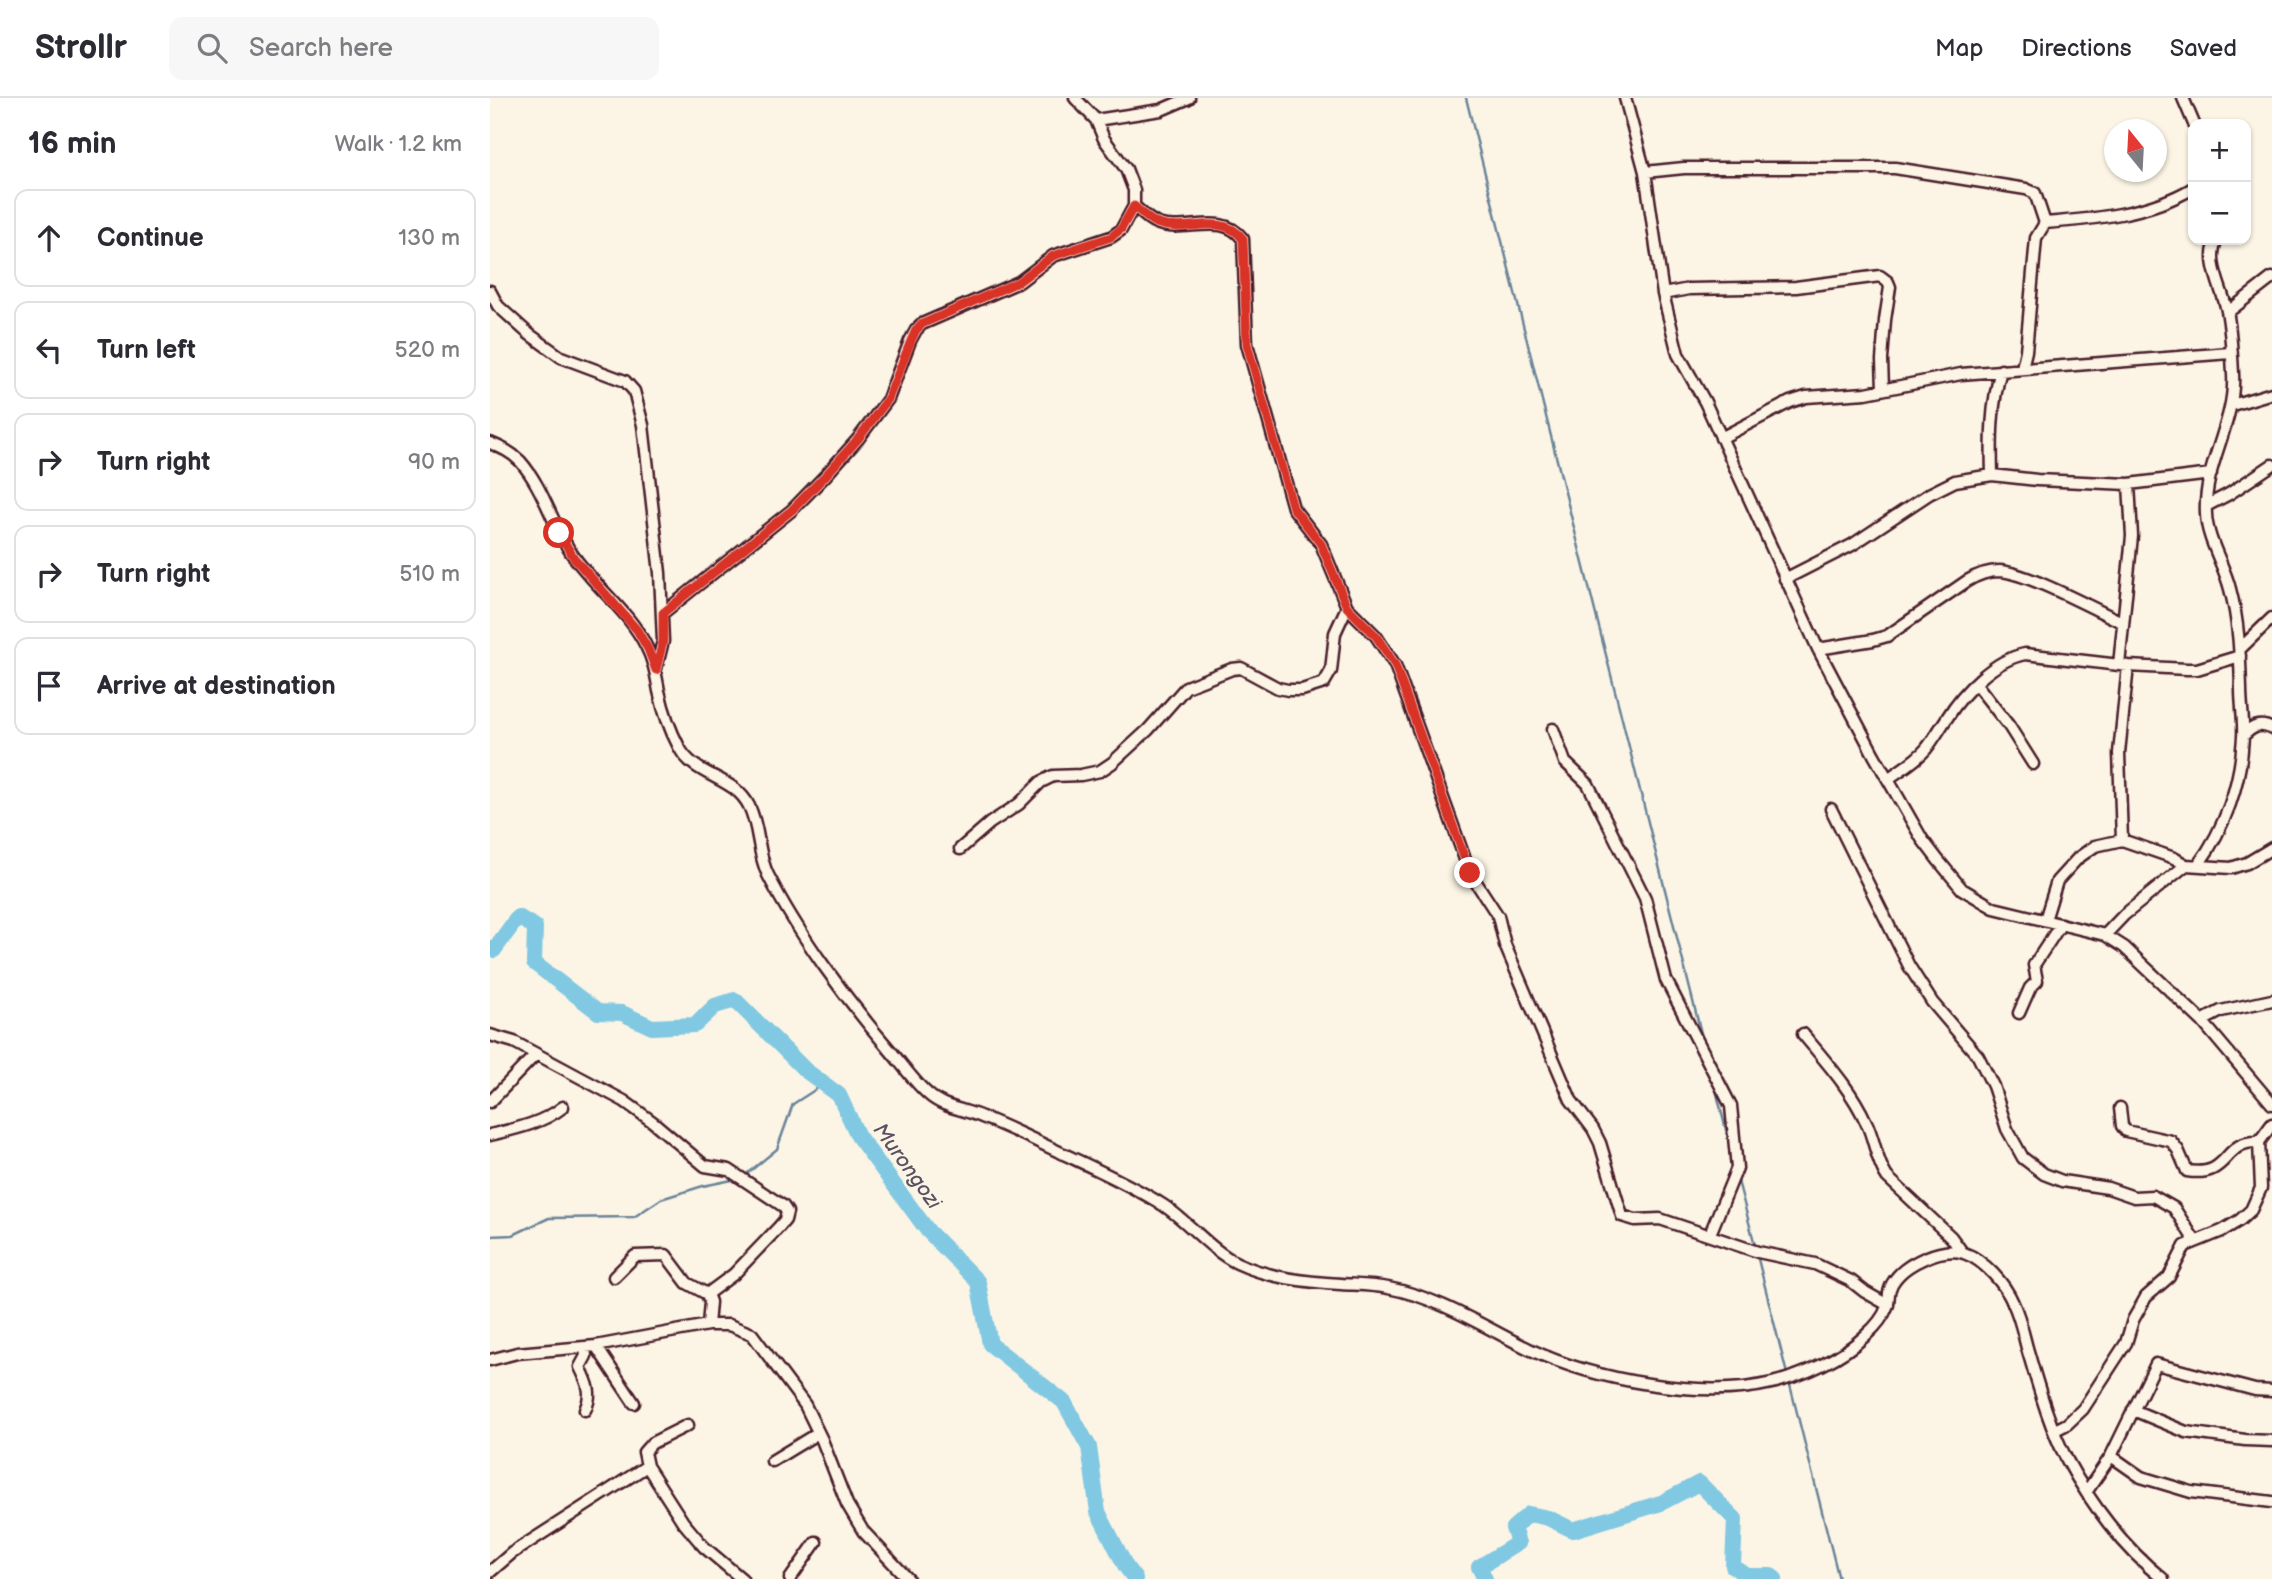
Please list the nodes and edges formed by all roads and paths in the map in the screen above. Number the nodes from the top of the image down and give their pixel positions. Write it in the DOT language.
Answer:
graph roads {
  1 [pos="1075,98"];
  2 [pos="1189,98"];
  3 [pos="1625,98"];
  4 [pos="2183,98"];
  5 [pos="2191,119"];
  6 [pos="1096,120"];
  7 [pos="1645,172"];
  8 [pos="2188,190"];
  9 [pos="1134,206"];
  10 [pos="2045,223"];
  11 [pos="2215,245"];
  12 [pos="2272,278"];
  13 [pos="490,291"];
  14 [pos="1663,294"];
  15 [pos="2228,312"];
  16 [pos="2230,353"];
  17 [pos="2022,369"];
  18 [pos="2001,370"];
  19 [pos="1883,389"];
  20 [pos="2272,393"];
  21 [pos="2232,405"];
  22 [pos="1721,438"];
  23 [pos="490,443"];
  24 [pos="2272,465"];
  25 [pos="2211,474"];
  26 [pos="1992,475"];
  27 [pos="2129,484"];
  28 [pos="2206,506"];
  29 [pos="1785,579"];
  30 [pos="1347,607"];
  31 [pos="663,613"];
  32 [pos="2272,618"];
  33 [pos="2122,622"];
  34 [pos="1818,649"];
  35 [pos="2241,652"];
  36 [pos="2123,666"];
  37 [pos="656,670"];
  38 [pos="1976,684"];
  39 [pos="1553,729"];
  40 [pos="2272,729"];
  41 [pos="2243,736"];
  42 [pos="2032,764"];
  43 [pos="1888,779"];
  44 [pos="1831,809"];
  45 [pos="2122,840"];
  46 [pos="2272,848"];
  47 [pos="960,849"];
  48 [pos="2186,865"];
  49 [pos="2198,865"];
  50 [pos="2045,920"];
  51 [pos="2061,924"];
  52 [pos="2105,935"];
  53 [pos="2272,1000"];
  54 [pos="2019,1013"];
  55 [pos="2202,1020"];
  56 [pos="1803,1034"];
  57 [pos="490,1035"];
  58 [pos="536,1054"];
  59 [pos="490,1102"];
  60 [pos="2272,1104"];
  61 [pos="563,1107"];
  62 [pos="2120,1108"];
  63 [pos="2272,1124"];
  64 [pos="490,1135"];
  65 [pos="2259,1142"];
  66 [pos="1710,1234"];
  67 [pos="2195,1241"];
  68 [pos="1962,1252"];
  69 [pos="614,1277"];
  70 [pos="707,1294"];
  71 [pos="1888,1305"];
  72 [pos="708,1325"];
  73 [pos="596,1346"];
  74 [pos="584,1347"];
  75 [pos="490,1360"];
  76 [pos="2272,1391"];
  77 [pos="634,1403"];
  78 [pos="585,1410"];
  79 [pos="2133,1410"];
  80 [pos="688,1425"];
  81 [pos="2054,1430"];
  82 [pos="818,1433"];
  83 [pos="2272,1441"];
  84 [pos="2110,1457"];
  85 [pos="772,1461"];
  86 [pos="647,1466"];
  87 [pos="2087,1491"];
  88 [pos="2272,1502"];
  89 [pos="816,1542"];
  90 [pos="490,1572"];
  91 [pos="742,1579"];
  92 [pos="790,1579"];
  93 [pos="908,1579"];
  94 [pos="2163,1579"];
  1 -- 6 [label="street"];
  2 -- 6 [label="street"];
  3 -- 7 [label="street"];
  4 -- 5 [label="street"];
  6 -- 9 [label="street"];
  7 -- 10 [label="street"];
  7 -- 14 [label="street"];
  8 -- 10 [label="street"];
  9 -- 30 [label="street"];
  9 -- 31 [label="street"];
  10 -- 17 [label="street"];
  11 -- 15 [label="street"];
  12 -- 15 [label="street"];
  13 -- 31 [label="street"];
  14 -- 19 [label="street"];
  14 -- 22 [label="street"];
  15 -- 16 [label="street"];
  16 -- 17 [label="street"];
  16 -- 21 [label="street"];
  17 -- 18 [label="street"];
  18 -- 19 [label="street"];
  18 -- 26 [label="street"];
  19 -- 22 [label="street"];
  20 -- 21 [label="street"];
  21 -- 25 [label="street"];
  22 -- 29 [label="street"];
  23 -- 37 [label="street"];
  24 -- 28 [label="street"];
  25 -- 27 [label="street"];
  25 -- 28 [label="street"];
  26 -- 27 [label="street"];
  26 -- 29 [label="street"];
  27 -- 33 [label="street"];
  28 -- 35 [label="street"];
  29 -- 34 [label="street"];
  30 -- 47 [label="street"];
  30 -- 66 [label="street"];
  31 -- 37 [label="street"];
  32 -- 35 [label="street"];
  33 -- 34 [label="street"];
  33 -- 36 [label="street"];
  34 -- 43 [label="street"];
  35 -- 36 [label="street"];
  35 -- 41 [label="street"];
  36 -- 38 [label="street"];
  36 -- 45 [label="street"];
  37 -- 71 [label="street"];
  38 -- 42 [label="street"];
  38 -- 43 [label="street"];
  39 -- 66 [label="street"];
  40 -- 41 [label="street"];
  41 -- 49 [label="street"];
  43 -- 50 [label="street"];
  44 -- 67 [label="street"];
  45 -- 48 [label="street"];
  45 -- 50 [label="street"];
  46 -- 49 [label="street"];
  48 -- 49 [label="street"];
  48 -- 52 [label="street"];
  50 -- 51 [label="street"];
  51 -- 52 [label="street"];
  51 -- 54 [label="street"];
  52 -- 55 [label="street"];
  53 -- 55 [label="street"];
  55 -- 60 [label="street"];
  56 -- 68 [label="street"];
  57 -- 58 [label="street"];
  58 -- 59 [label="street"];
  58 -- 70 [label="street"];
  61 -- 64 [label="street"];
  62 -- 65 [label="street"];
  63 -- 65 [label="street"];
  65 -- 67 [label="street"];
  66 -- 71 [label="street"];
  67 -- 81 [label="street"];
  68 -- 71 [label="street"];
  68 -- 81 [label="street"];
  69 -- 70 [label="street"];
  70 -- 72 [label="street"];
  72 -- 73 [label="street"];
  72 -- 82 [label="street"];
  73 -- 74 [label="street"];
  73 -- 77 [label="street"];
  74 -- 75 [label="street"];
  74 -- 78 [label="street"];
  76 -- 79 [label="street"];
  79 -- 83 [label="street"];
  79 -- 84 [label="street"];
  80 -- 86 [label="street"];
  81 -- 87 [label="street"];
  82 -- 85 [label="street"];
  82 -- 93 [label="street"];
  84 -- 87 [label="street"];
  84 -- 88 [label="street"];
  86 -- 90 [label="street"];
  86 -- 91 [label="street"];
  87 -- 94 [label="street"];
  89 -- 92 [label="street"];
}
